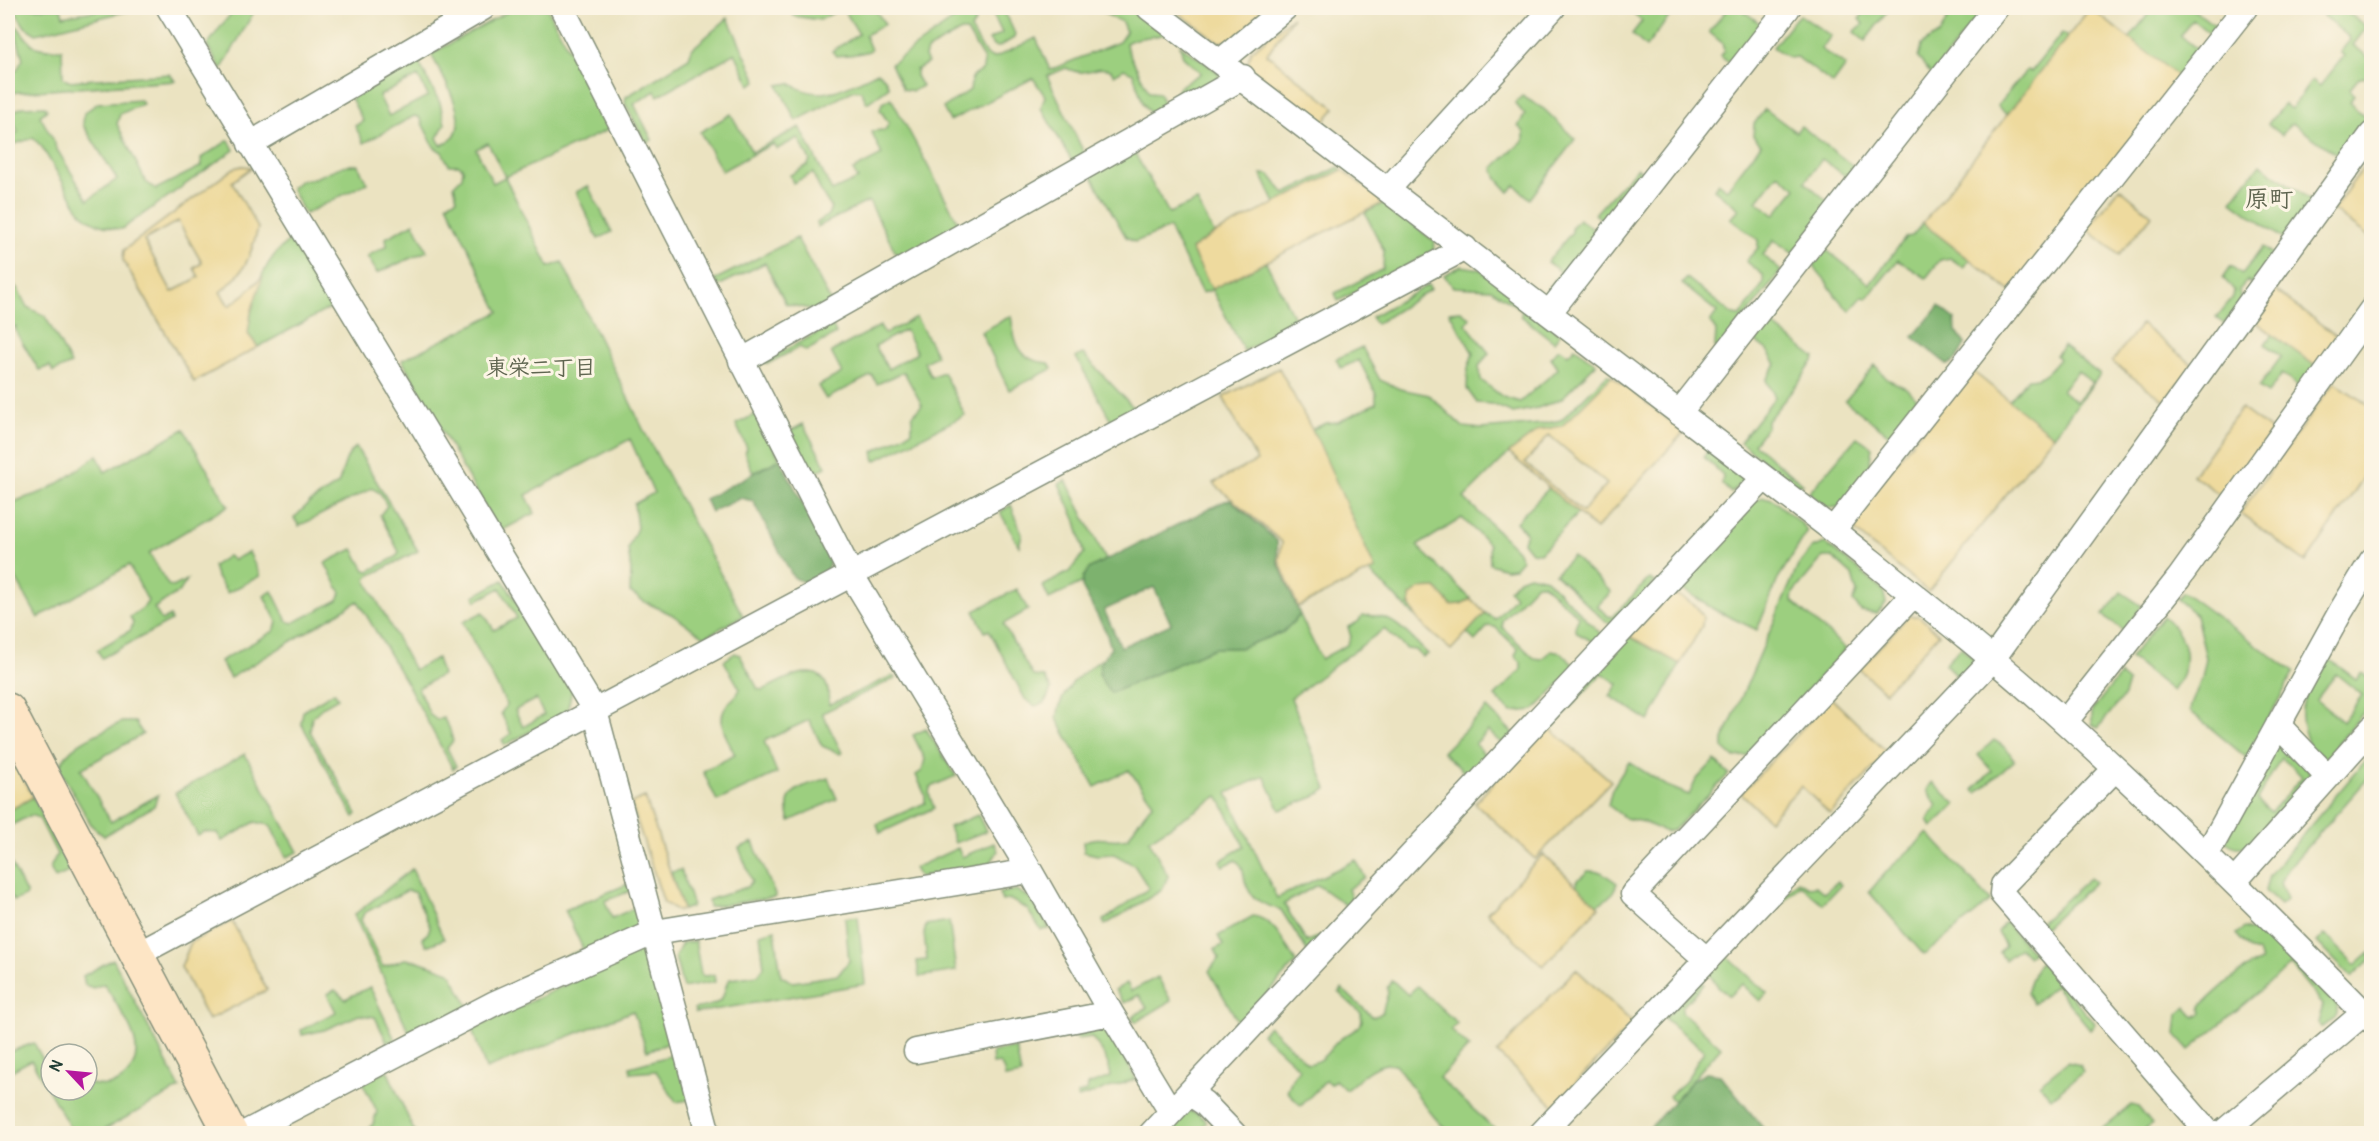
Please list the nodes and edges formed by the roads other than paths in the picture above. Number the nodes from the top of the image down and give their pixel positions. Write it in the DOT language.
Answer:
graph roads {
  1 [pos="169,8"];
  2 [pos="483,8"];
  3 [pos="562,8"];
  4 [pos="1149,8"];
  5 [pos="1285,8"];
  6 [pos="1553,8"];
  7 [pos="1788,8"];
  8 [pos="1996,8"];
  9 [pos="2245,8"];
  10 [pos="1221,61"];
  11 [pos="1243,77"];
  12 [pos="2372,134"];
  13 [pos="250,144"];
  14 [pos="1388,189"];
  15 [pos="1465,248"];
  16 [pos="2372,309"];
  17 [pos="1549,313"];
  18 [pos="741,360"];
  19 [pos="1679,413"];
  20 [pos="1764,478"];
  21 [pos="1833,530"];
  22 [pos="2372,560"];
  23 [pos="851,574"];
  24 [pos="1913,595"];
  25 [pos="1992,660"];
  26 [pos="8,710"];
  27 [pos="596,711"];
  28 [pos="2064,722"];
  29 [pos="2278,725"];
  30 [pos="2372,728"];
  31 [pos="2115,769"];
  32 [pos="2328,777"];
  33 [pos="2207,854"];
  34 [pos="1030,871"];
  35 [pos="2235,881"];
  36 [pos="655,932"];
  37 [pos="138,954"];
  38 [pos="1707,960"];
  39 [pos="1111,1013"];
  40 [pos="2368,1017"];
  41 [pos="916,1051"];
  42 [pos="1189,1093"];
  43 [pos="1171,1112"];
  44 [pos="231,1134"];
  45 [pos="243,1134"];
  46 [pos="708,1134"];
  47 [pos="1151,1134"];
  48 [pos="1234,1134"];
  49 [pos="1541,1134"];
  50 [pos="2210,1134"];
  51 [pos="2221,1134"];
  1 -- 13 [label="street"];
  2 -- 13 [label="street"];
  3 -- 18 [label="street"];
  4 -- 10 [label="street"];
  5 -- 10 [label="street"];
  6 -- 14 [label="street"];
  7 -- 17 [label="street"];
  8 -- 19 [label="street"];
  9 -- 21 [label="street"];
  10 -- 11 [label="street"];
  11 -- 14 [label="street"];
  11 -- 18 [label="street"];
  12 -- 25 [label="street"];
  13 -- 27 [label="street"];
  14 -- 15 [label="street"];
  15 -- 17 [label="street"];
  15 -- 23 [label="street"];
  16 -- 28 [label="street"];
  17 -- 19 [label="street"];
  18 -- 23 [label="street"];
  19 -- 20 [label="street"];
  20 -- 21 [label="street"];
  20 -- 42 [label="street"];
  21 -- 24 [label="street"];
  22 -- 29 [label="street"];
  23 -- 27 [label="street"];
  23 -- 34 [label="street"];
  24 -- 25 [label="street"];
  24 -- 38 [label="street"];
  25 -- 28 [label="street"];
  25 -- 38 [label="street"];
  26 -- 37 [label="street"];
  27 -- 36 [label="street"];
  27 -- 37 [label="street"];
  28 -- 31 [label="street"];
  29 -- 32 [label="street"];
  29 -- 33 [label="street"];
  30 -- 32 [label="street"];
  31 -- 33 [label="street"];
  31 -- 50 [label="street"];
  32 -- 35 [label="street"];
  33 -- 35 [label="street"];
  34 -- 36 [label="street"];
  34 -- 39 [label="street"];
  35 -- 40 [label="street"];
  36 -- 45 [label="street"];
  36 -- 46 [label="street"];
  37 -- 44 [label="street"];
  38 -- 49 [label="street"];
  39 -- 41 [label="street"];
  39 -- 43 [label="street"];
  40 -- 51 [label="street"];
  42 -- 43 [label="street"];
  42 -- 48 [label="street"];
  43 -- 47 [label="street"];
}
